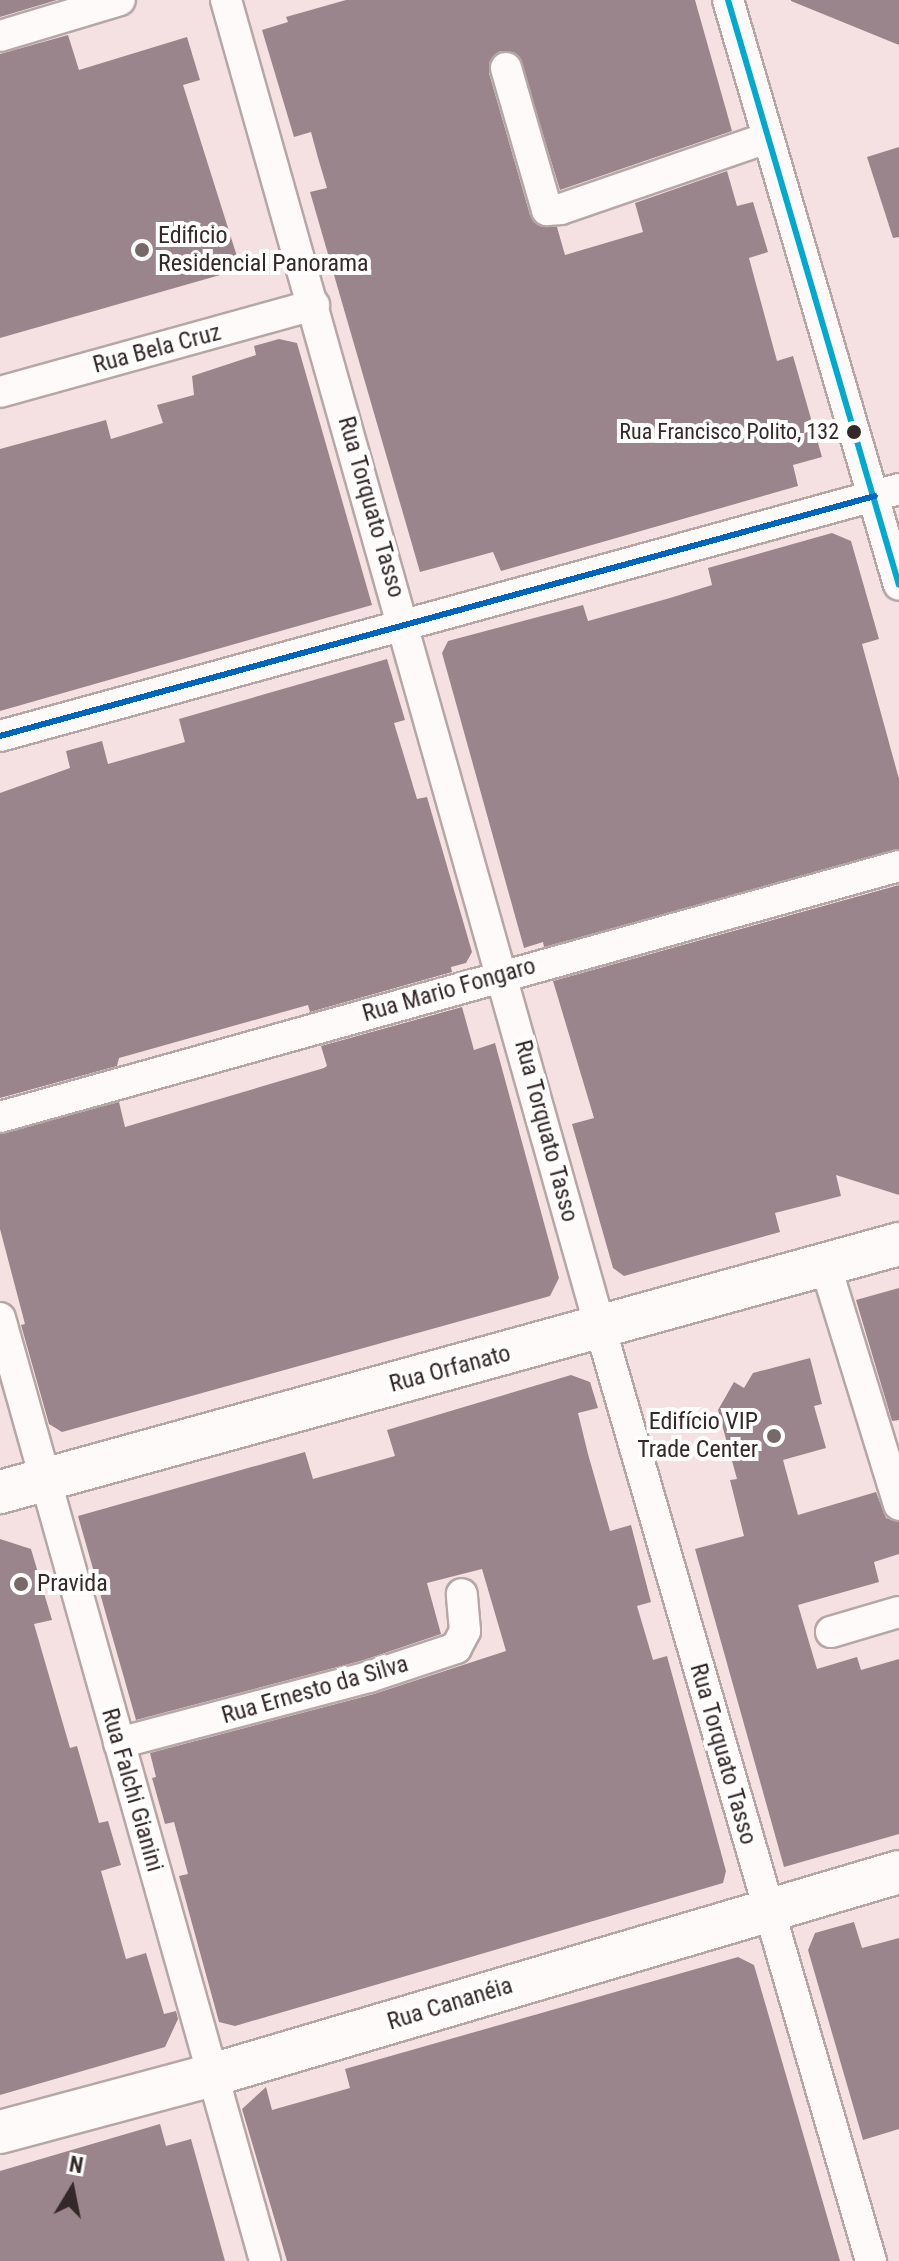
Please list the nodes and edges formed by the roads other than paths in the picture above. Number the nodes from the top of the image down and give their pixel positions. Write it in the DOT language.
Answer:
graph roads {
  1 [pos="120,0"];
  2 [pos="226,0"];
  3 [pos="728,0"];
  4 [pos="0,36"];
  5 [pos="506,68"];
  6 [pos="767,138"];
  7 [pos="314,305"];
  8 [pos="0,392"];
  9 [pos="887,492"];
  10 [pos="899,585"];
  11 [pos="404,626"];
  12 [pos="0,736"];
  13 [pos="899,866"];
  14 [pos="503,974"];
  15 [pos="0,1117"];
  16 [pos="899,1244"];
  17 [pos="825,1264"];
  18 [pos="0,1318"];
  19 [pos="600,1327"];
  20 [pos="44,1479"];
  21 [pos="0,1492"];
  22 [pos="899,1505"];
  23 [pos="462,1594"];
  24 [pos="899,1612"];
  25 [pos="831,1632"];
  26 [pos="119,1743"];
  27 [pos="899,1872"];
  28 [pos="768,1908"];
  29 [pos="212,2075"];
  30 [pos="0,2132"];
  31 [pos="265,2261"];
  32 [pos="871,2261"];
  1 -- 4 [label="street"];
  2 -- 7 [label="street, Rua Torquato Tasso"];
  3 -- 6 [label="street"];
  5 -- 6 [label="street"];
  6 -- 9 [label="street"];
  7 -- 8 [label="street, Rua Bela Cruz"];
  7 -- 11 [label="street, Rua Torquato Tasso"];
  9 -- 10 [label="street"];
  9 -- 11 [label="street"];
  11 -- 12 [label="street"];
  11 -- 14 [label="street, Rua Torquato Tasso"];
  13 -- 14 [label="street, Rua Mario Fongaro"];
  14 -- 15 [label="street, Rua Mario Fongaro"];
  14 -- 19 [label="street, Rua Torquato Tasso"];
  16 -- 17 [label="main road, Rua Orfanato"];
  17 -- 19 [label="main road, Rua Orfanato"];
  17 -- 22 [label="street"];
  18 -- 20 [label="street, Rua Falchi Gianini"];
  19 -- 20 [label="main road, Rua Orfanato"];
  19 -- 28 [label="street, Rua Torquato Tasso"];
  20 -- 21 [label="main road, Rua Orfanato"];
  20 -- 26 [label="street, Rua Falchi Gianini"];
  23 -- 26 [label="street, Rua Ernesto da Silva"];
  24 -- 25 [label="street"];
  26 -- 29 [label="street, Rua Falchi Gianini"];
  27 -- 28 [label="main road, Rua Cananéia"];
  28 -- 29 [label="main road, Rua Cananéia"];
  28 -- 32 [label="street, Rua Torquato Tasso"];
  29 -- 30 [label="main road, Rua Cananéia"];
  29 -- 31 [label="street, Rua Falchi Gianini"];
}
